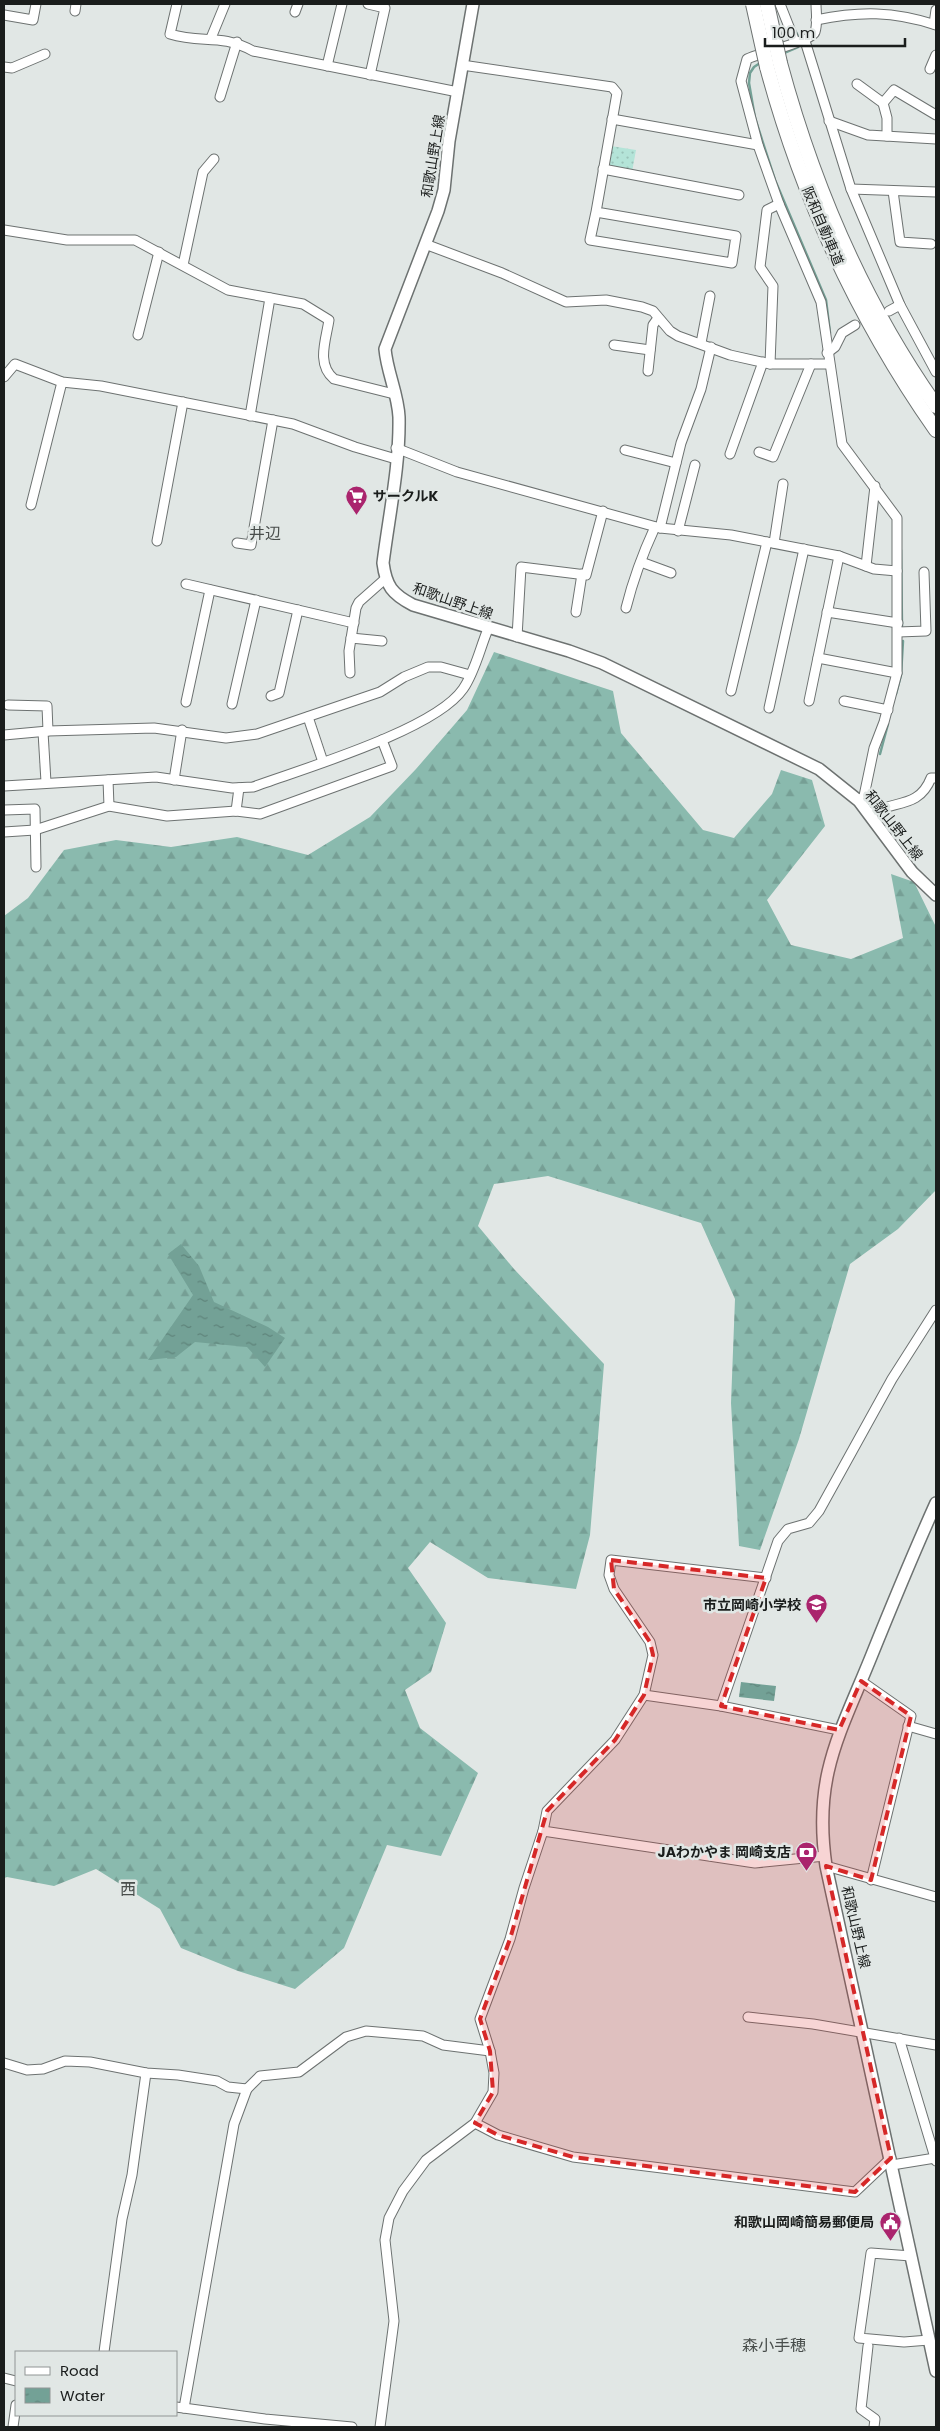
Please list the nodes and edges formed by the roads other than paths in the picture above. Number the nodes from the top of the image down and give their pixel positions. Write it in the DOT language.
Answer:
graph roads {
  1 [pos="36,4"];
  2 [pos="177,4"];
  3 [pos="225,4"];
  4 [pos="342,4"];
  5 [pos="368,4"];
  6 [pos="473,4"];
  7 [pos="748,4"];
  8 [pos="753,4"];
  9 [pos="767,4"];
  10 [pos="780,4"];
  11 [pos="816,4"];
  12 [pos="936,10"];
  13 [pos="4,15"];
  14 [pos="816,20"];
  15 [pos="935,25"];
  16 [pos="211,38"];
  17 [pos="800,41"];
  18 [pos="237,42"];
  19 [pos="45,54"];
  20 [pos="757,54"];
  21 [pos="936,55"];
  22 [pos="462,65"];
  23 [pos="774,65"];
  24 [pos="327,66"];
  25 [pos="4,67"];
  26 [pos="930,69"];
  27 [pos="370,75"];
  28 [pos="857,84"];
  29 [pos="458,92"];
  30 [pos="220,97"];
  31 [pos="883,103"];
  32 [pos="936,116"];
  33 [pos="612,119"];
  34 [pos="829,121"];
  35 [pos="887,136"];
  36 [pos="936,139"];
  37 [pos="758,145"];
  38 [pos="214,159"];
  39 [pos="603,169"];
  40 [pos="851,189"];
  41 [pos="894,191"];
  42 [pos="936,192"];
  43 [pos="739,196"];
  44 [pos="779,204"];
  45 [pos="596,212"];
  46 [pos="4,230"];
  47 [pos="425,244"];
  48 [pos="931,244"];
  49 [pos="159,252"];
  50 [pos="183,265"];
  51 [pos="710,296"];
  52 [pos="270,298"];
  53 [pos="900,305"];
  54 [pos="889,311"];
  55 [pos="658,318"];
  56 [pos="856,325"];
  57 [pos="138,335"];
  58 [pos="701,343"];
  59 [pos="614,345"];
  60 [pos="711,347"];
  61 [pos="650,350"];
  62 [pos="830,351"];
  63 [pos="766,363"];
  64 [pos="811,364"];
  65 [pos="828,364"];
  66 [pos="648,370"];
  67 [pos="936,372"];
  68 [pos="4,377"];
  69 [pos="62,382"];
  70 [pos="394,394"];
  71 [pos="183,402"];
  72 [pos="936,406"];
  73 [pos="250,416"];
  74 [pos="273,420"];
  75 [pos="936,430"];
  76 [pos="625,450"];
  77 [pos="759,452"];
  78 [pos="396,453"];
  79 [pos="730,454"];
  80 [pos="676,463"];
  81 [pos="695,465"];
  82 [pos="782,484"];
  83 [pos="875,486"];
  84 [pos="30,505"];
  85 [pos="603,511"];
  86 [pos="658,527"];
  87 [pos="678,531"];
  88 [pos="157,541"];
  89 [pos="770,542"];
  90 [pos="237,543"];
  91 [pos="804,549"];
  92 [pos="839,556"];
  93 [pos="641,562"];
  94 [pos="866,566"];
  95 [pos="897,570"];
  96 [pos="924,572"];
  97 [pos="671,573"];
  98 [pos="582,574"];
  99 [pos="385,579"];
  100 [pos="186,584"];
  101 [pos="210,590"];
  102 [pos="256,600"];
  103 [pos="626,608"];
  104 [pos="298,610"];
  105 [pos="576,612"];
  106 [pos="827,612"];
  107 [pos="354,623"];
  108 [pos="898,628"];
  109 [pos="488,629"];
  110 [pos="517,637"];
  111 [pos="352,638"];
  112 [pos="382,641"];
  113 [pos="818,658"];
  114 [pos="350,673"];
  115 [pos="897,673"];
  116 [pos="470,675"];
  117 [pos="731,691"];
  118 [pos="271,696"];
  119 [pos="809,701"];
  120 [pos="844,701"];
  121 [pos="186,702"];
  122 [pos="232,704"];
  123 [pos="8,705"];
  124 [pos="769,708"];
  125 [pos="888,710"];
  126 [pos="308,717"];
  127 [pos="182,730"];
  128 [pos="46,732"];
  129 [pos="4,735"];
  130 [pos="382,740"];
  131 [pos="323,762"];
  132 [pos="936,778"];
  133 [pos="108,780"];
  134 [pos="174,780"];
  135 [pos="46,782"];
  136 [pos="4,786"];
  137 [pos="239,788"];
  138 [pos="859,801"];
  139 [pos="109,806"];
  140 [pos="4,810"];
  141 [pos="236,811"];
  142 [pos="870,814"];
  143 [pos="35,830"];
  144 [pos="4,832"];
  145 [pos="36,868"];
  146 [pos="936,894"];
  147 [pos="936,1310"];
  148 [pos="936,1503"];
  149 [pos="766,1578"];
  150 [pos="861,1681"];
  151 [pos="644,1695"];
  152 [pos="721,1706"];
  153 [pos="908,1726"];
  154 [pos="840,1730"];
  155 [pos="936,1734"];
  156 [pos="543,1832"];
  157 [pos="826,1861"];
  158 [pos="871,1880"];
  159 [pos="936,1897"];
  160 [pos="748,2016"];
  161 [pos="864,2032"];
  162 [pos="899,2038"];
  163 [pos="936,2044"];
  164 [pos="490,2051"];
  165 [pos="4,2063"];
  166 [pos="146,2073"];
  167 [pos="247,2089"];
  168 [pos="474,2123"];
  169 [pos="936,2160"];
  170 [pos="892,2162"];
  171 [pos="911,2256"];
  172 [pos="929,2340"];
  173 [pos="868,2346"];
  174 [pos="104,2351"];
  175 [pos="936,2371"];
  176 [pos="180,2407"];
  177 [pos="15,2412"];
  178 [pos="13,2427"];
  179 [pos="352,2427"];
  180 [pos="380,2427"];
  181 [pos="874,2427"];
  1 -- 13 [label="street"];
  2 -- 16 [label="street"];
  3 -- 16 [label="street"];
  4 -- 24 [label="street"];
  5 -- 27 [label="street"];
  6 -- 22 [label="main road, 和歌山野上線"];
  7 -- 20 [label="street"];
  8 -- 23 [label="highway, 阪和自動車道, bridge"];
  9 -- 23 [label="highway, 阪和自動車道, bridge"];
  10 -- 17 [label="street"];
  11 -- 14 [label="street"];
  12 -- 15 [label="street"];
  14 -- 15 [label="street"];
  14 -- 17 [label="street"];
  16 -- 18 [label="street"];
  17 -- 20 [label="street"];
  17 -- 34 [label="street"];
  18 -- 24 [label="street"];
  18 -- 30 [label="street"];
  19 -- 25 [label="street"];
  20 -- 37 [label="street"];
  21 -- 26 [label="street"];
  22 -- 29 [label="main road, 和歌山野上線"];
  22 -- 33 [label="street"];
  23 -- 72 [label="highway, 阪和自動車道"];
  23 -- 75 [label="highway, 阪和自動車道"];
  24 -- 27 [label="street"];
  27 -- 29 [label="street"];
  28 -- 31 [label="street"];
  29 -- 47 [label="main road, 和歌山野上線"];
  31 -- 32 [label="street"];
  31 -- 35 [label="street"];
  33 -- 37 [label="street"];
  33 -- 39 [label="street"];
  34 -- 35 [label="street"];
  34 -- 40 [label="street"];
  35 -- 36 [label="street"];
  37 -- 44 [label="street"];
  38 -- 50 [label="street"];
  39 -- 43 [label="street"];
  39 -- 45 [label="street"];
  40 -- 41 [label="street"];
  40 -- 53 [label="street"];
  41 -- 42 [label="street"];
  41 -- 48 [label="street"];
  44 -- 62 [label="street"];
  44 -- 63 [label="street"];
  45 -- 45 [label="street"];
  46 -- 49 [label="street"];
  47 -- 55 [label="street"];
  47 -- 70 [label="main road, 和歌山野上線"];
  49 -- 50 [label="street"];
  49 -- 57 [label="street"];
  50 -- 52 [label="street"];
  51 -- 58 [label="street"];
  52 -- 70 [label="street"];
  52 -- 73 [label="street"];
  53 -- 54 [label="street"];
  53 -- 67 [label="street"];
  55 -- 58 [label="street"];
  55 -- 61 [label="street"];
  56 -- 62 [label="street"];
  58 -- 60 [label="street"];
  59 -- 61 [label="street"];
  60 -- 63 [label="street"];
  60 -- 80 [label="street"];
  61 -- 66 [label="street"];
  62 -- 65 [label="street"];
  63 -- 64 [label="street"];
  63 -- 79 [label="street"];
  64 -- 65 [label="street"];
  64 -- 77 [label="street"];
  65 -- 83 [label="street"];
  68 -- 69 [label="street"];
  69 -- 71 [label="street"];
  69 -- 84 [label="street"];
  70 -- 78 [label="main road, 和歌山野上線"];
  71 -- 73 [label="street"];
  71 -- 88 [label="street"];
  73 -- 74 [label="street"];
  74 -- 78 [label="street"];
  74 -- 90 [label="street"];
  76 -- 80 [label="street"];
  78 -- 85 [label="street"];
  78 -- 99 [label="main road, 和歌山野上線"];
  80 -- 86 [label="street"];
  81 -- 87 [label="street"];
  82 -- 89 [label="street"];
  83 -- 94 [label="street"];
  83 -- 95 [label="street"];
  85 -- 86 [label="street"];
  85 -- 98 [label="street"];
  86 -- 87 [label="street"];
  86 -- 93 [label="street"];
  87 -- 89 [label="street"];
  89 -- 91 [label="street"];
  89 -- 117 [label="street"];
  91 -- 92 [label="street"];
  91 -- 124 [label="street"];
  92 -- 94 [label="street"];
  92 -- 106 [label="street"];
  93 -- 97 [label="street"];
  93 -- 103 [label="street"];
  94 -- 95 [label="street"];
  95 -- 108 [label="street"];
  96 -- 108 [label="street"];
  98 -- 105 [label="street"];
  98 -- 110 [label="street"];
  99 -- 107 [label="street"];
  99 -- 109 [label="main road, 和歌山野上線"];
  100 -- 101 [label="street"];
  101 -- 102 [label="street"];
  101 -- 121 [label="street"];
  102 -- 104 [label="street"];
  102 -- 122 [label="street"];
  104 -- 107 [label="street"];
  104 -- 118 [label="street"];
  106 -- 108 [label="street"];
  106 -- 113 [label="street"];
  107 -- 111 [label="street"];
  108 -- 115 [label="street"];
  109 -- 110 [label="main road, 和歌山野上線"];
  109 -- 116 [label="street"];
  110 -- 138 [label="main road, 和歌山野上線"];
  111 -- 112 [label="street"];
  111 -- 114 [label="street"];
  113 -- 115 [label="street"];
  113 -- 119 [label="street"];
  115 -- 125 [label="street"];
  116 -- 126 [label="street"];
  116 -- 130 [label="street"];
  120 -- 125 [label="street"];
  123 -- 128 [label="street"];
  125 -- 138 [label="street"];
  126 -- 127 [label="street"];
  126 -- 131 [label="street"];
  127 -- 128 [label="street"];
  127 -- 134 [label="street"];
  128 -- 129 [label="street"];
  128 -- 135 [label="street"];
  130 -- 131 [label="street"];
  130 -- 141 [label="street"];
  131 -- 137 [label="street"];
  132 -- 142 [label="street"];
  133 -- 134 [label="street"];
  133 -- 135 [label="street"];
  133 -- 139 [label="street"];
  134 -- 137 [label="street"];
  135 -- 136 [label="street"];
  137 -- 141 [label="street"];
  138 -- 142 [label="main road, 和歌山野上線"];
  139 -- 141 [label="street"];
  139 -- 143 [label="street"];
  140 -- 143 [label="street"];
  142 -- 146 [label="main road, 和歌山野上線"];
  143 -- 144 [label="street"];
  143 -- 145 [label="street"];
  147 -- 149 [label="street"];
  148 -- 150 [label="main road, 和歌山野上線"];
  149 -- 151 [label="street"];
  149 -- 152 [label="street"];
  150 -- 153 [label="street"];
  150 -- 154 [label="main road, 和歌山野上線"];
  151 -- 152 [label="street"];
  151 -- 156 [label="street"];
  152 -- 154 [label="street"];
  153 -- 155 [label="street"];
  153 -- 158 [label="street"];
  154 -- 157 [label="main road, 和歌山野上線"];
  156 -- 157 [label="street"];
  156 -- 164 [label="street"];
  157 -- 158 [label="street"];
  157 -- 161 [label="main road, 和歌山野上線"];
  158 -- 159 [label="street"];
  160 -- 161 [label="street"];
  161 -- 162 [label="street"];
  161 -- 170 [label="main road, 和歌山野上線"];
  162 -- 163 [label="street"];
  162 -- 169 [label="street"];
  164 -- 167 [label="street"];
  164 -- 168 [label="street"];
  165 -- 166 [label="street"];
  166 -- 167 [label="street"];
  166 -- 174 [label="street"];
  167 -- 176 [label="street"];
  168 -- 170 [label="street"];
  168 -- 180 [label="street"];
  169 -- 170 [label="street"];
  170 -- 171 [label="main road, 和歌山野上線"];
  171 -- 172 [label="main road, 和歌山野上線"];
  171 -- 172 [label="street"];
  172 -- 175 [label="main road, 和歌山野上線"];
  173 -- 181 [label="street"];
  176 -- 179 [label="street"];
  177 -- 178 [label="street"];
}
